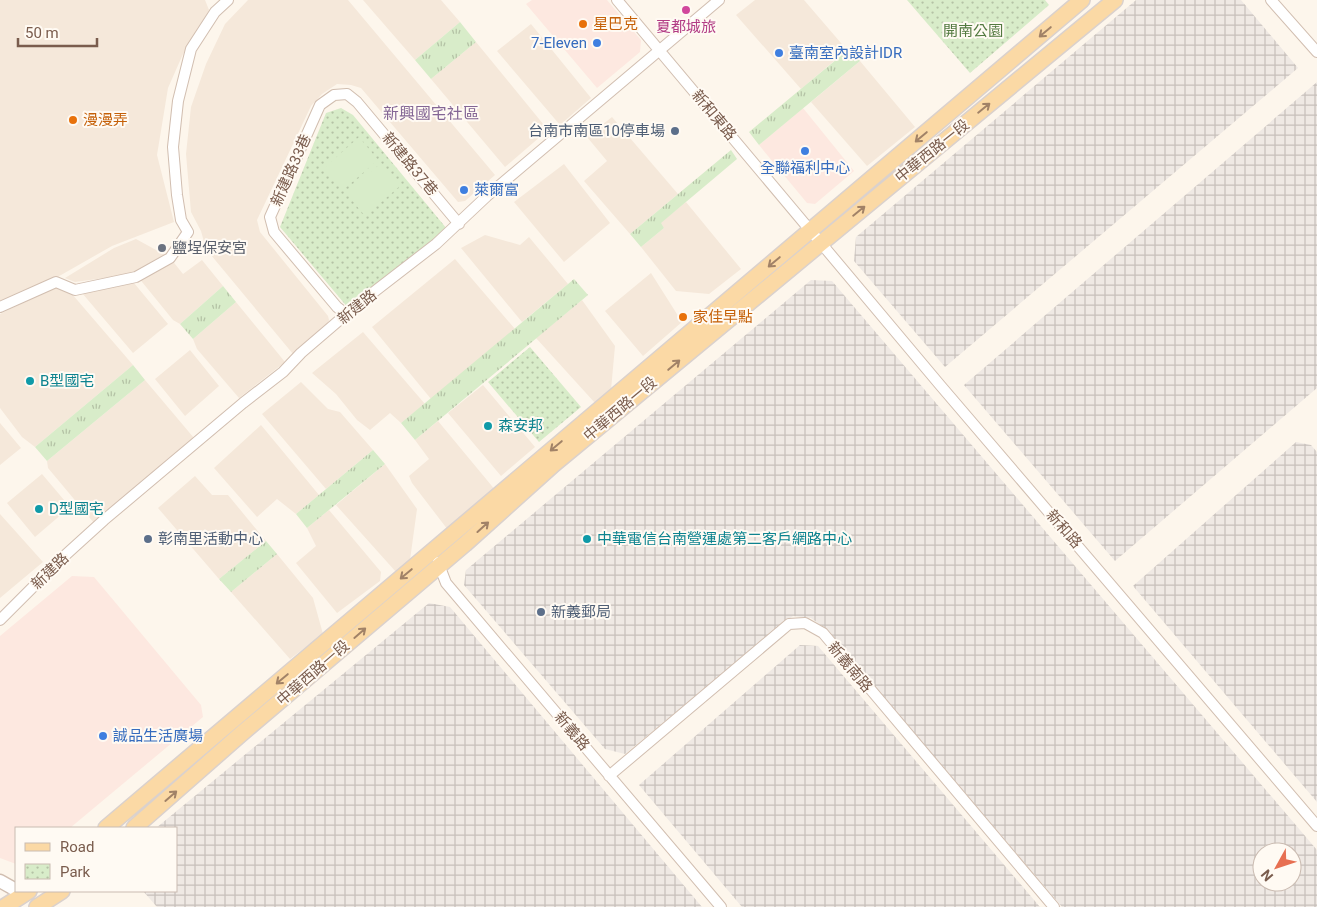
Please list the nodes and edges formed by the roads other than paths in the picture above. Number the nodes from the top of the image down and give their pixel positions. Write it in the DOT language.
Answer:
graph roads {
  1 [pos="228,0"];
  2 [pos="616,0"];
  3 [pos="719,0"];
  4 [pos="1082,0"];
  5 [pos="1115,0"];
  6 [pos="1271,0"];
  7 [pos="659,52"];
  8 [pos="1317,52"];
  9 [pos="334,95"];
  10 [pos="459,224"];
  11 [pos="811,230"];
  12 [pos="821,242"];
  13 [pos="0,307"];
  14 [pos="346,314"];
  15 [pos="435,549"];
  16 [pos="439,566"];
  17 [pos="0,619"];
  18 [pos="609,776"];
  19 [pos="1317,826"];
  20 [pos="107,827"];
  21 [pos="135,827"];
  22 [pos="0,881"];
  23 [pos="15,889"];
  24 [pos="21,892"];
  25 [pos="61,892"];
  26 [pos="4,907"];
  27 [pos="39,907"];
  28 [pos="721,907"];
  29 [pos="1054,907"];
  1 -- 13 [label="street"];
  2 -- 7 [label="street, 新和東路"];
  3 -- 7 [label="street, 新建路"];
  4 -- 11 [label="main road, 中華西路一段, one-way"];
  12 -- 5 [label="main road, 中華西路一段, one-way"];
  6 -- 8 [label="street"];
  7 -- 10 [label="street, 新建路"];
  7 -- 11 [label="street, 新和東路"];
  9 -- 10 [label="street, 新建路37巷"];
  9 -- 14 [label="street, 新建路33巷"];
  10 -- 14 [label="street, 新建路"];
  11 -- 12 [label="street, 新和路"];
  11 -- 15 [label="main road, 中華西路一段, one-way"];
  16 -- 12 [label="main road, 中華西路一段, one-way"];
  12 -- 19 [label="street, 新和路"];
  14 -- 17 [label="street, 新建路"];
  15 -- 16 [label="street, 新義路"];
  15 -- 20 [label="main road, 中華西路一段, one-way"];
  16 -- 18 [label="street, 新義路"];
  21 -- 16 [label="main road, 中華西路一段, one-way"];
  18 -- 28 [label="street, 新義路"];
  18 -- 29 [label="street, 新義南路"];
  22 -- 23 [label="street"];
  24 -- 26 [label="main road"];
  24 -- 27 [label="street"];
  25 -- 27 [label="main road"];
}
